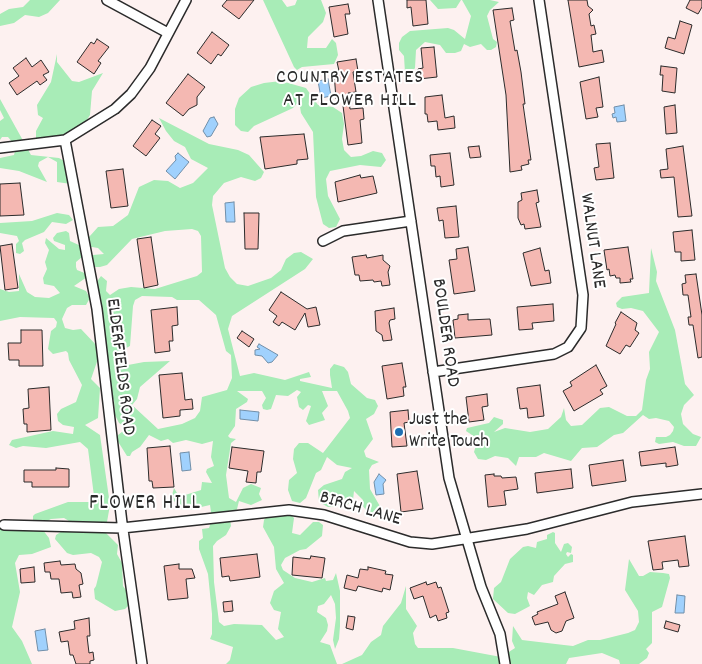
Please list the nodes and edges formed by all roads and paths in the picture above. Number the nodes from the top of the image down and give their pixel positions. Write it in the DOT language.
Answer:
graph roads {
  1 [pos="107,0"];
  2 [pos="186,0"];
  3 [pos="378,0"];
  4 [pos="539,0"];
  5 [pos="168,33"];
  6 [pos="65,140"];
  7 [pos="0,148"];
  8 [pos="411,221"];
  9 [pos="324,241"];
  10 [pos="434,372"];
  11 [pos="702,494"];
  12 [pos="4,525"];
  13 [pos="122,528"];
  14 [pos="467,540"];
  15 [pos="142,664"];
  16 [pos="504,664"];
  1 -- 5 [label="street"];
  2 -- 5 [label="street"];
  3 -- 8 [label="street, BOULDER ROAD"];
  4 -- 10 [label="street, WALNUT LANE"];
  5 -- 6 [label="street"];
  6 -- 7 [label="street"];
  6 -- 13 [label="street, ELDERFIELDS ROAD"];
  8 -- 9 [label="street"];
  8 -- 10 [label="street, BOULDER ROAD"];
  10 -- 14 [label="street, BOULDER ROAD"];
  11 -- 14 [label="street, BIRCH LANE"];
  12 -- 13 [label="street, BIRCH LANE"];
  13 -- 14 [label="street, BIRCH LANE"];
  13 -- 15 [label="street, ELDERFIELDS ROAD"];
  14 -- 16 [label="street, BOULDER ROAD"];
}
